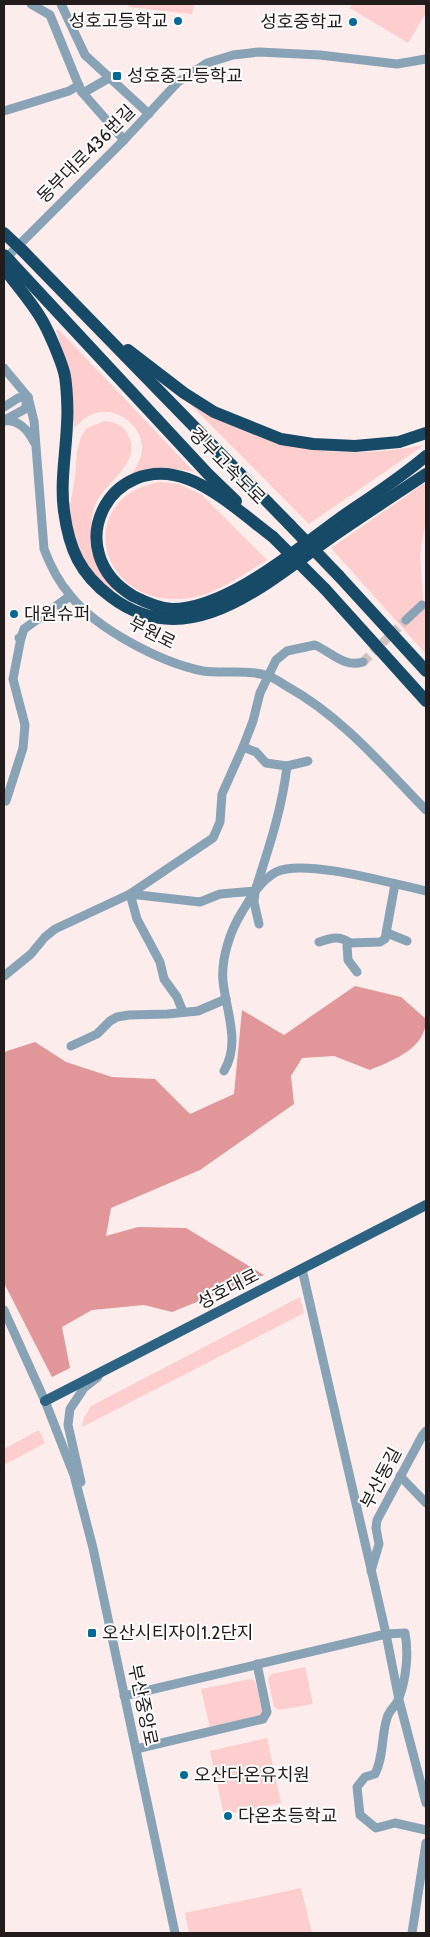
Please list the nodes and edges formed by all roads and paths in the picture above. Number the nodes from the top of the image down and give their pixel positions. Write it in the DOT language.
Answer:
graph roads {
  1 [pos="30,4"];
  2 [pos="62,6"];
  3 [pos="50,15"];
  4 [pos="426,59"];
  5 [pos="109,78"];
  6 [pos="81,89"];
  7 [pos="4,111"];
  8 [pos="149,114"];
  9 [pos="124,140"];
  10 [pos="4,233"];
  11 [pos="5,261"];
  12 [pos="96,326"];
  13 [pos="4,368"];
  14 [pos="28,397"];
  15 [pos="4,407"];
  16 [pos="4,421"];
  17 [pos="426,433"];
  18 [pos="36,446"];
  19 [pos="426,456"];
  20 [pos="426,474"];
  21 [pos="273,537"];
  22 [pos="70,596"];
  23 [pos="422,605"];
  24 [pos="406,620"];
  25 [pos="363,662"];
  26 [pos="426,671"];
  27 [pos="268,676"];
  28 [pos="426,701"];
  29 [pos="243,746"];
  30 [pos="308,762"];
  31 [pos="287,766"];
  32 [pos="6,801"];
  33 [pos="426,810"];
  34 [pos="395,884"];
  35 [pos="255,891"];
  36 [pos="426,891"];
  37 [pos="130,894"];
  38 [pos="259,924"];
  39 [pos="387,933"];
  40 [pos="319,942"];
  41 [pos="407,942"];
  42 [pos="350,943"];
  43 [pos="358,972"];
  44 [pos="4,976"];
  45 [pos="226,999"];
  46 [pos="183,1012"];
  47 [pos="71,1046"];
  48 [pos="224,1071"];
  49 [pos="426,1205"];
  50 [pos="302,1269"];
  51 [pos="4,1310"];
  52 [pos="109,1368"];
  53 [pos="45,1401"];
  54 [pos="426,1431"];
  55 [pos="400,1476"];
  56 [pos="426,1503"];
  57 [pos="82,1507"];
  58 [pos="371,1572"];
  59 [pos="386,1634"];
  60 [pos="257,1664"];
  61 [pos="124,1696"];
  62 [pos="399,1700"];
  63 [pos="136,1749"];
  64 [pos="426,1803"];
  65 [pos="426,1830"];
  66 [pos="426,1843"];
  67 [pos="175,1933"];
  68 [pos="412,1933"];
  1 -- 3 [label="street"];
  2 -- 3 [label="street"];
  2 -- 5 [label="street"];
  3 -- 6 [label="street"];
  4 -- 8 [label="street, 동부대로436번길"];
  5 -- 6 [label="street"];
  5 -- 8 [label="street"];
  6 -- 7 [label="street"];
  6 -- 9 [label="street"];
  8 -- 9 [label="street, 동부대로436번길"];
  9 -- 11 [label="street, 동부대로436번길"];
  10 -- 12 [label="highway, 경부고속도로, bridge"];
  11 -- 20 [label="highway"];
  11 -- 21 [label="highway, 경부고속도로"];
  12 -- 17 [label="highway"];
  12 -- 26 [label="highway, 경부고속도로, bridge"];
  13 -- 14 [label="street, 부원로"];
  14 -- 15 [label="street"];
  14 -- 16 [label="street"];
  14 -- 18 [label="street, 부원로"];
  16 -- 18 [label="street"];
  18 -- 22 [label="street, 부원로"];
  19 -- 21 [label="highway"];
  21 -- 28 [label="highway, 경부고속도로, bridge"];
  22 -- 27 [label="street, 부원로"];
  22 -- 32 [label="street"];
  23 -- 24 [label="street"];
  25 -- 27 [label="street"];
  27 -- 29 [label="street"];
  27 -- 33 [label="street, 부원로"];
  29 -- 31 [label="street"];
  29 -- 37 [label="street"];
  30 -- 31 [label="street"];
  31 -- 35 [label="street"];
  34 -- 35 [label="street"];
  34 -- 36 [label="street"];
  34 -- 39 [label="street"];
  35 -- 37 [label="street"];
  35 -- 38 [label="street"];
  35 -- 45 [label="street"];
  37 -- 44 [label="street"];
  37 -- 46 [label="street"];
  39 -- 41 [label="street"];
  39 -- 42 [label="street"];
  40 -- 42 [label="street"];
  42 -- 43 [label="street"];
  45 -- 46 [label="street"];
  45 -- 48 [label="street"];
  46 -- 47 [label="street"];
  49 -- 50 [label="main road, 성호대로"];
  50 -- 52 [label="main road, 성호대로"];
  50 -- 58 [label="street"];
  51 -- 53 [label="street, 부산중앙로"];
  52 -- 53 [label="main road, 성호대로"];
  52 -- 57 [label="street"];
  53 -- 57 [label="street, 부산중앙로"];
  54 -- 55 [label="street, 부산동길"];
  55 -- 56 [label="street"];
  55 -- 58 [label="street, 부산동길"];
  57 -- 61 [label="street, 부산중앙로"];
  58 -- 59 [label="street"];
  59 -- 60 [label="street"];
  59 -- 62 [label="street"];
  59 -- 62 [label="street"];
  60 -- 61 [label="street"];
  60 -- 63 [label="street"];
  61 -- 63 [label="street, 부산중앙로"];
  62 -- 64 [label="street"];
  62 -- 65 [label="street"];
  63 -- 67 [label="street, 부산중앙로"];
  66 -- 68 [label="street"];
}
